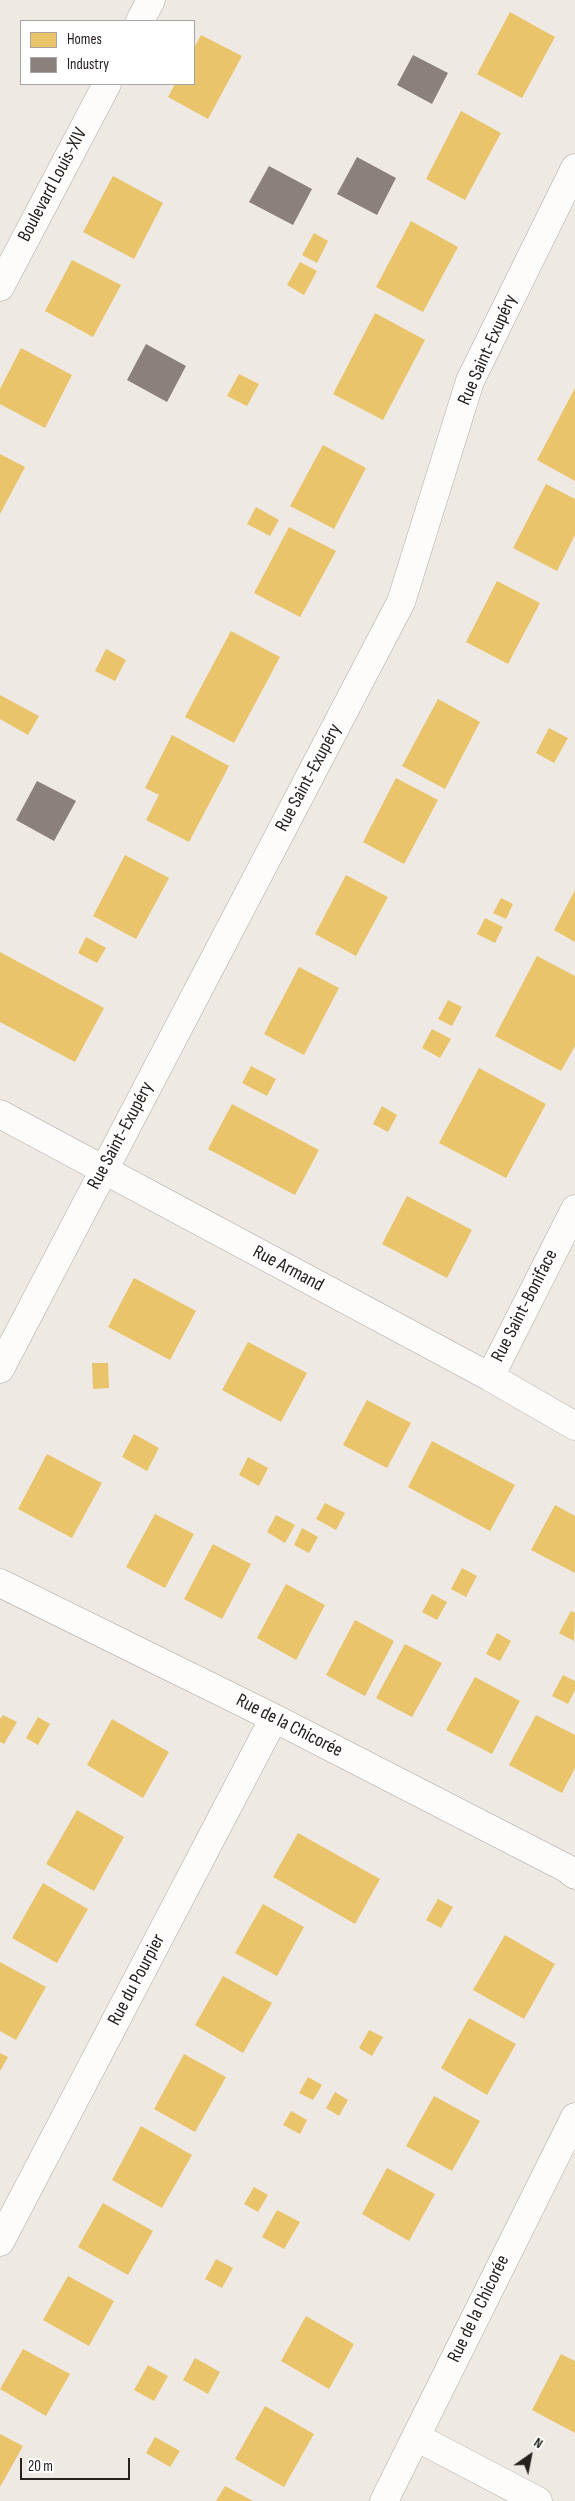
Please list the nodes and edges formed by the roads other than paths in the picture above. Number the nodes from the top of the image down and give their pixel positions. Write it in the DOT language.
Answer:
graph roads {
  1 [pos="151,0"];
  2 [pos="141,20"];
  3 [pos="106,85"];
  4 [pos="575,168"];
  5 [pos="0,287"];
  6 [pos="0,1114"];
  7 [pos="103,1171"];
  8 [pos="575,1209"];
  9 [pos="0,1369"];
  10 [pos="490,1377"];
  11 [pos="575,1426"];
  12 [pos="0,1583"];
  13 [pos="274,1718"];
  14 [pos="575,1875"];
  15 [pos="575,2117"];
  16 [pos="0,2242"];
  17 [pos="416,2437"];
  18 [pos="384,2501"];
  19 [pos="538,2501"];
  1 -- 2 [label="street"];
  3 -- 5 [label="street, Boulevard Louis-XIV"];
  4 -- 7 [label="street, Rue Saint-Exupéry"];
  6 -- 7 [label="street, Rue Armand"];
  7 -- 9 [label="street, Rue Saint-Exupéry"];
  7 -- 10 [label="street, Rue Armand"];
  8 -- 10 [label="street, Rue Saint-Boniface"];
  10 -- 11 [label="street, Rue Armand"];
  12 -- 13 [label="street, Rue de la Chicorée"];
  13 -- 14 [label="street, Rue de la Chicorée"];
  13 -- 16 [label="street, Rue du Pourpier"];
  15 -- 17 [label="street, Rue de la Chicorée"];
  17 -- 18 [label="street, Rue de la Chicorée"];
  17 -- 19 [label="street"];
}
